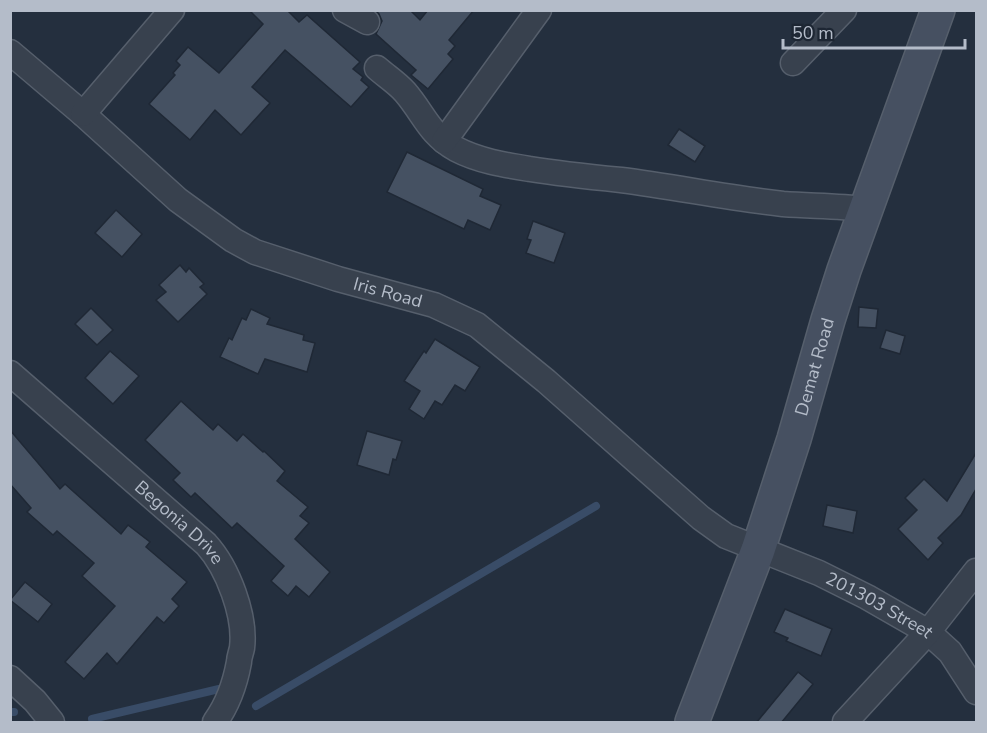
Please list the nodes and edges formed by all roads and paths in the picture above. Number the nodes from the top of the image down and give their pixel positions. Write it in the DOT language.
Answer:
graph roads {
  1 [pos="172,10"];
  2 [pos="345,10"];
  3 [pos="539,10"];
  4 [pos="844,10"];
  5 [pos="938,10"];
  6 [pos="367,22"];
  7 [pos="10,52"];
  8 [pos="794,63"];
  9 [pos="377,68"];
  10 [pos="83,114"];
  11 [pos="444,141"];
  12 [pos="865,209"];
  13 [pos="10,373"];
  14 [pos="758,550"];
  15 [pos="976,571"];
  16 [pos="928,632"];
  17 [pos="10,678"];
  18 [pos="976,692"];
  19 [pos="52,723"];
  20 [pos="215,723"];
  21 [pos="692,723"];
  22 [pos="845,723"];
  1 -- 10 [label="street"];
  2 -- 6 [label="street"];
  3 -- 11 [label="street"];
  4 -- 8 [label="street"];
  5 -- 12 [label="street, Demat Road"];
  7 -- 10 [label="street, Iris Road"];
  9 -- 11 [label="street"];
  10 -- 14 [label="street, Iris Road"];
  11 -- 12 [label="street"];
  12 -- 14 [label="street, Demat Road"];
  13 -- 20 [label="street, Begonia Drive"];
  14 -- 16 [label="street, 201303 Street"];
  14 -- 21 [label="street, Demat Road"];
  15 -- 16 [label="street"];
  16 -- 18 [label="street, 201303 Street"];
  16 -- 22 [label="street"];
  17 -- 19 [label="street"];
}
